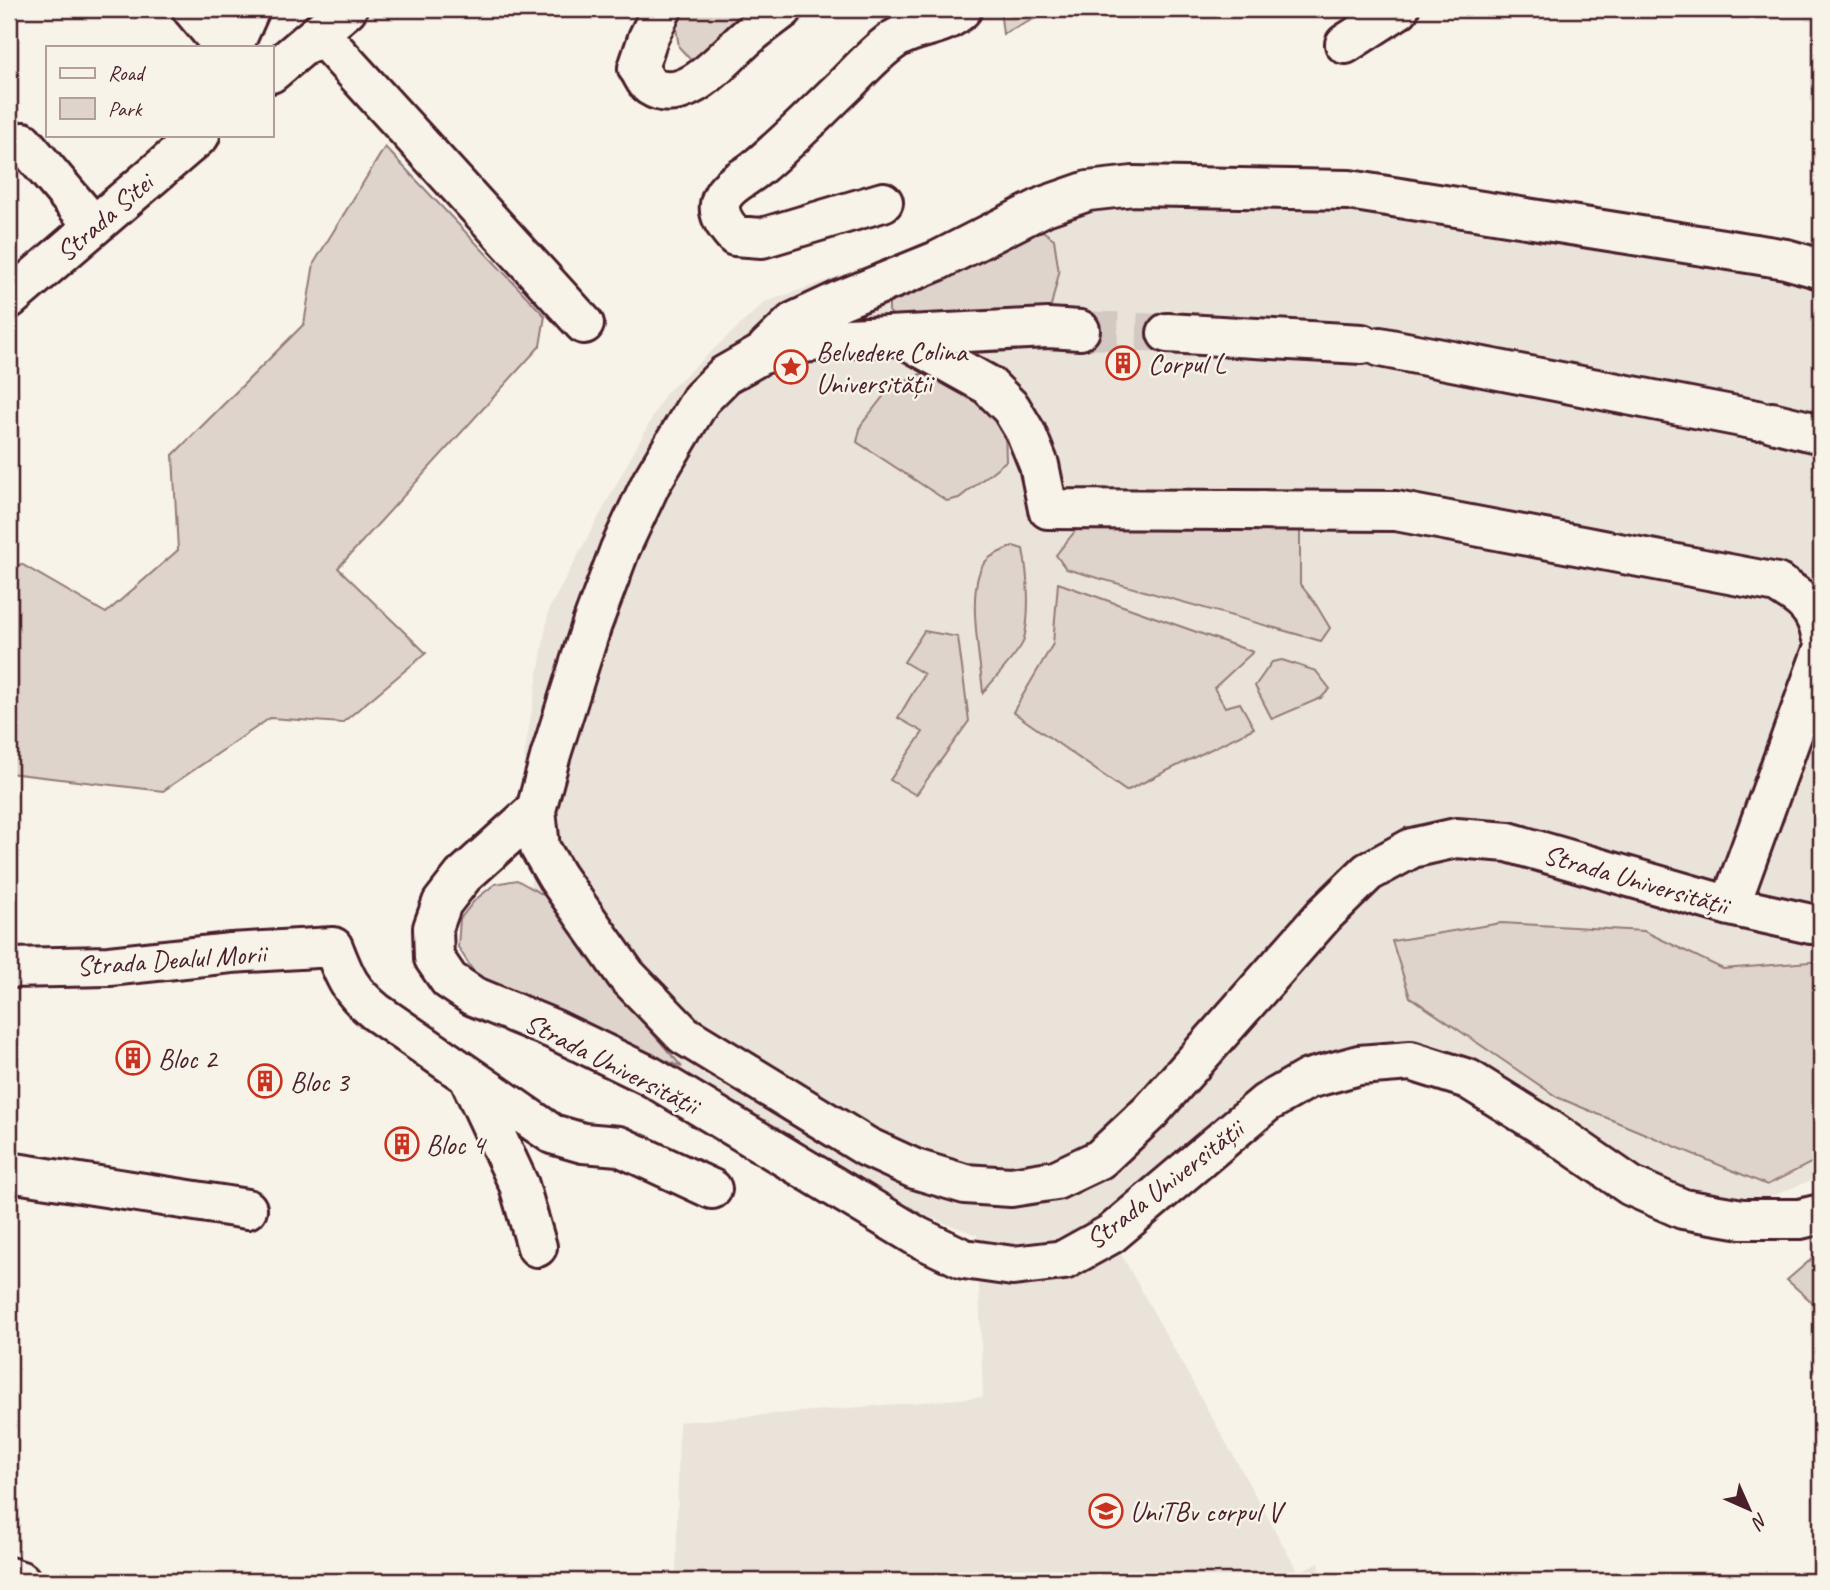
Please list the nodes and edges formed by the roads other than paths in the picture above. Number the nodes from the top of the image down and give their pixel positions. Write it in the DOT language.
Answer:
graph roads {
  1 [pos="191,9"];
  2 [pos="250,9"];
  3 [pos="662,9"];
  4 [pos="783,9"];
  5 [pos="962,9"];
  6 [pos="1399,9"];
  7 [pos="333,21"];
  8 [pos="1345,44"];
  9 [pos="223,46"];
  10 [pos="233,46"];
  11 [pos="273,71"];
  12 [pos="199,136"];
  13 [pos="23,142"];
  14 [pos="883,202"];
  15 [pos="94,226"];
  16 [pos="1821,269"];
  17 [pos="9,299"];
  18 [pos="584,324"];
  19 [pos="1080,330"];
  20 [pos="1167,333"];
  21 [pos="900,336"];
  22 [pos="760,355"];
  23 [pos="1821,434"];
  24 [pos="1821,635"];
  25 [pos="1821,655"];
  26 [pos="536,810"];
  27 [pos="1730,906"];
  28 [pos="1821,924"];
  29 [pos="9,968"];
  30 [pos="469,1078"];
  31 [pos="9,1172"];
  32 [pos="712,1189"];
  33 [pos="247,1209"];
  34 [pos="1821,1214"];
  35 [pos="537,1247"];
  36 [pos="9,1577"];
  37 [pos="21,1581"];
  1 -- 9 [label="street"];
  2 -- 10 [label="street"];
  3 -- 4 [label="street"];
  5 -- 14 [label="street"];
  6 -- 8 [label="street"];
  7 -- 11 [label="street"];
  7 -- 18 [label="street"];
  12 -- 15 [label="street, Strada Sitei"];
  13 -- 15 [label="street"];
  15 -- 17 [label="street, Strada Sitei"];
  16 -- 22 [label="street"];
  19 -- 21 [label="street, Strada Universității"];
  20 -- 23 [label="street"];
  21 -- 22 [label="street, Strada Universității"];
  21 -- 24 [label="street"];
  22 -- 26 [label="street, Strada Universității"];
  25 -- 27 [label="street"];
  26 -- 27 [label="street, Strada Universității"];
  26 -- 34 [label="street, Strada Universității"];
  27 -- 28 [label="street, Strada Universității"];
  29 -- 30 [label="street, Strada Dealul Morii"];
  30 -- 32 [label="street"];
  30 -- 35 [label="street"];
  31 -- 33 [label="street"];
  36 -- 37 [label="street"];
}
